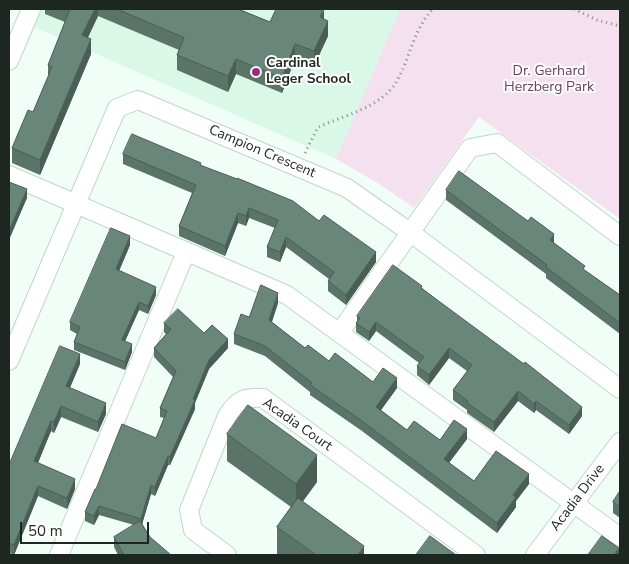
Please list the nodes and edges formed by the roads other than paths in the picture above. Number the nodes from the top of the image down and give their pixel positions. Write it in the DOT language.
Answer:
graph roads {
  1 [pos="31,9"];
  2 [pos="9,61"];
  3 [pos="9,176"];
  4 [pos="76,204"];
  5 [pos="411,233"];
  6 [pos="620,236"];
  7 [pos="186,252"];
  8 [pos="340,332"];
  9 [pos="9,361"];
  10 [pos="620,389"];
  11 [pos="620,442"];
  12 [pos="574,503"];
  13 [pos="620,537"];
  14 [pos="59,555"];
  15 [pos="227,555"];
  16 [pos="476,555"];
  17 [pos="535,555"];
  1 -- 2 [label="street"];
  3 -- 4 [label="street"];
  4 -- 5 [label="street, Campion Crescent"];
  4 -- 7 [label="street"];
  4 -- 9 [label="street, Campion Crescent"];
  5 -- 6 [label="street"];
  5 -- 8 [label="street"];
  5 -- 10 [label="street, Campion Crescent"];
  7 -- 8 [label="street"];
  7 -- 14 [label="street"];
  8 -- 12 [label="street"];
  11 -- 12 [label="street, Acadia Drive"];
  12 -- 13 [label="street"];
  12 -- 17 [label="street, Acadia Drive"];
  15 -- 16 [label="street, Acadia Court"];
}
